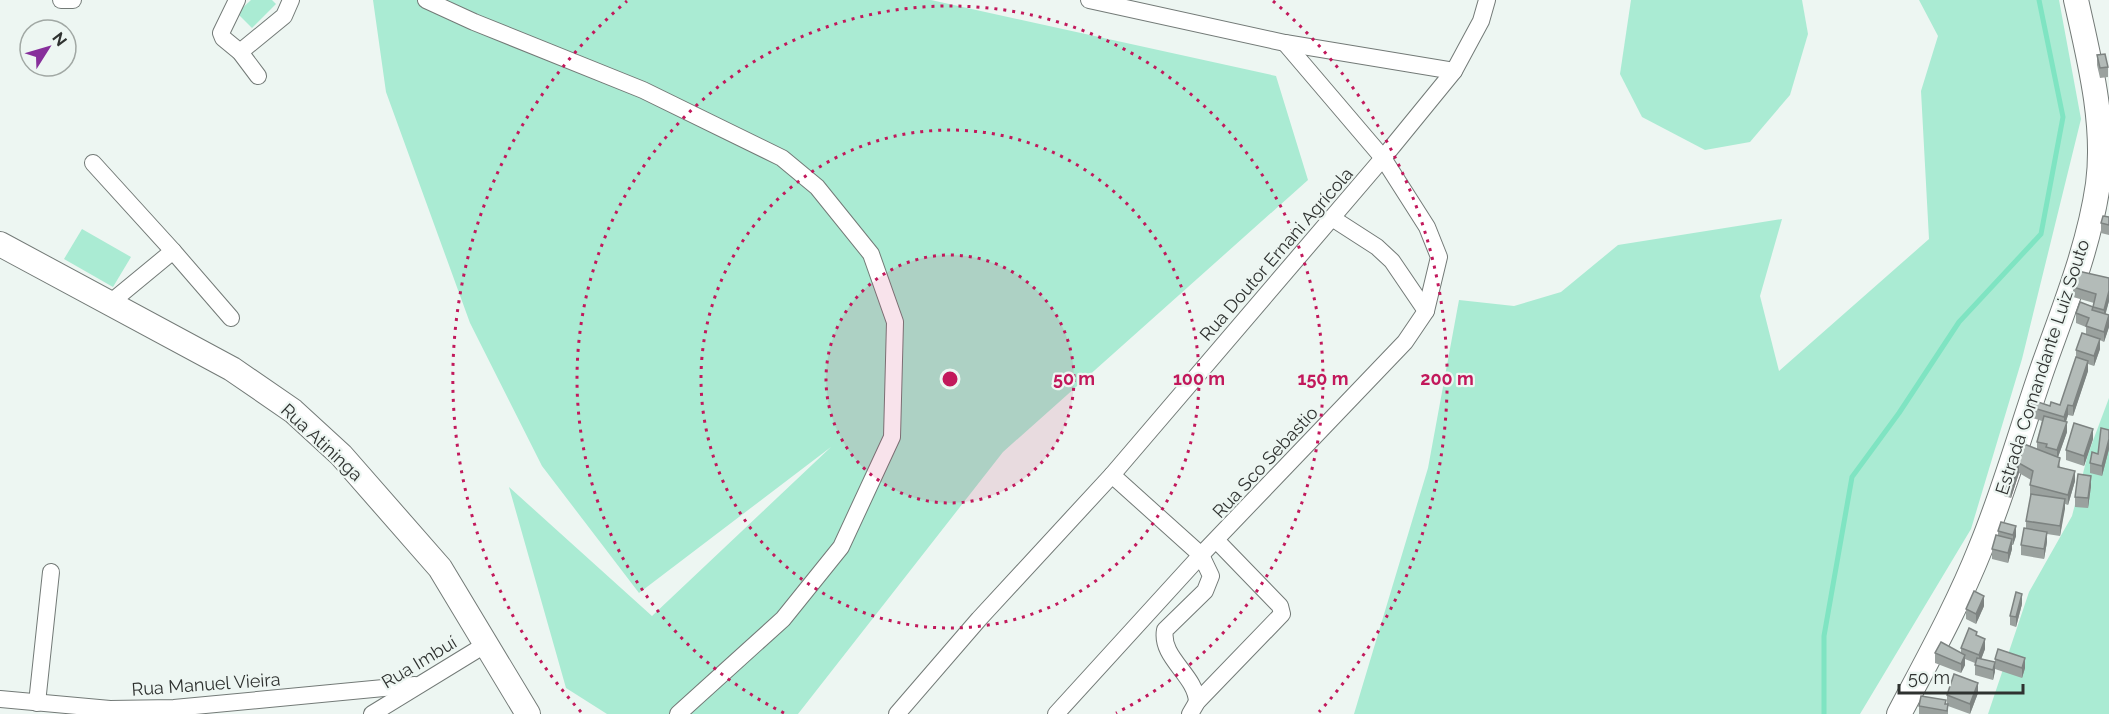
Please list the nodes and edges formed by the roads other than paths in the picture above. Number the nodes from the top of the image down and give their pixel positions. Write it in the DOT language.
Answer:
graph roads {
  1 [pos="61,0"];
  2 [pos="73,0"];
  3 [pos="237,0"];
  4 [pos="291,0"];
  5 [pos="426,0"];
  6 [pos="1089,0"];
  7 [pos="1487,0"];
  8 [pos="2076,0"];
  9 [pos="1285,43"];
  10 [pos="240,52"];
  11 [pos="1454,71"];
  12 [pos="258,76"];
  13 [pos="1383,158"];
  14 [pos="93,163"];
  15 [pos="1332,218"];
  16 [pos="0,244"];
  17 [pos="173,251"];
  18 [pos="110,303"];
  19 [pos="1426,311"];
  20 [pos="231,318"];
  21 [pos="1112,475"];
  22 [pos="1217,541"];
  23 [pos="1202,555"];
  24 [pos="51,572"];
  25 [pos="488,643"];
  26 [pos="415,685"];
  27 [pos="0,699"];
  28 [pos="37,703"];
  29 [pos="1194,708"];
  30 [pos="372,714"];
  31 [pos="528,714"];
  32 [pos="678,714"];
  33 [pos="897,714"];
  34 [pos="1056,714"];
  35 [pos="1899,714"];
  1 -- 2 [label="street"];
  3 -- 10 [label="street"];
  4 -- 10 [label="street"];
  5 -- 32 [label="street"];
  6 -- 9 [label="street"];
  7 -- 11 [label="street, Rua Doutor Ernani Agrícola"];
  8 -- 35 [label="street, Estrada Comandante Luiz Souto"];
  9 -- 11 [label="street"];
  9 -- 13 [label="street, Rua Sco Sebastio"];
  10 -- 12 [label="street"];
  11 -- 13 [label="street, Rua Doutor Ernani Agrícola"];
  13 -- 15 [label="street, Rua Doutor Ernani Agrícola"];
  13 -- 19 [label="street, Rua Sco Sebastio"];
  14 -- 17 [label="street"];
  15 -- 19 [label="street"];
  15 -- 21 [label="street, Rua Doutor Ernani Agrícola"];
  16 -- 18 [label="street, Rua Atininga"];
  17 -- 18 [label="street"];
  17 -- 20 [label="street"];
  18 -- 25 [label="street, Rua Atininga"];
  19 -- 22 [label="street, Rua Sco Sebastio"];
  21 -- 23 [label="street"];
  21 -- 33 [label="street, Rua Doutor Ernani Agrícola"];
  22 -- 23 [label="street, Rua Sco Sebastio"];
  22 -- 29 [label="street"];
  23 -- 29 [label="street"];
  23 -- 34 [label="street, Rua Sco Sebastio"];
  24 -- 28 [label="street"];
  25 -- 26 [label="street, Rua Imbuí"];
  25 -- 31 [label="street, Rua Atininga"];
  26 -- 28 [label="street, Rua Manuel Vieira"];
  26 -- 30 [label="street, Rua Imbuí"];
  27 -- 28 [label="street, Rua Manuel Vieira"];
}
